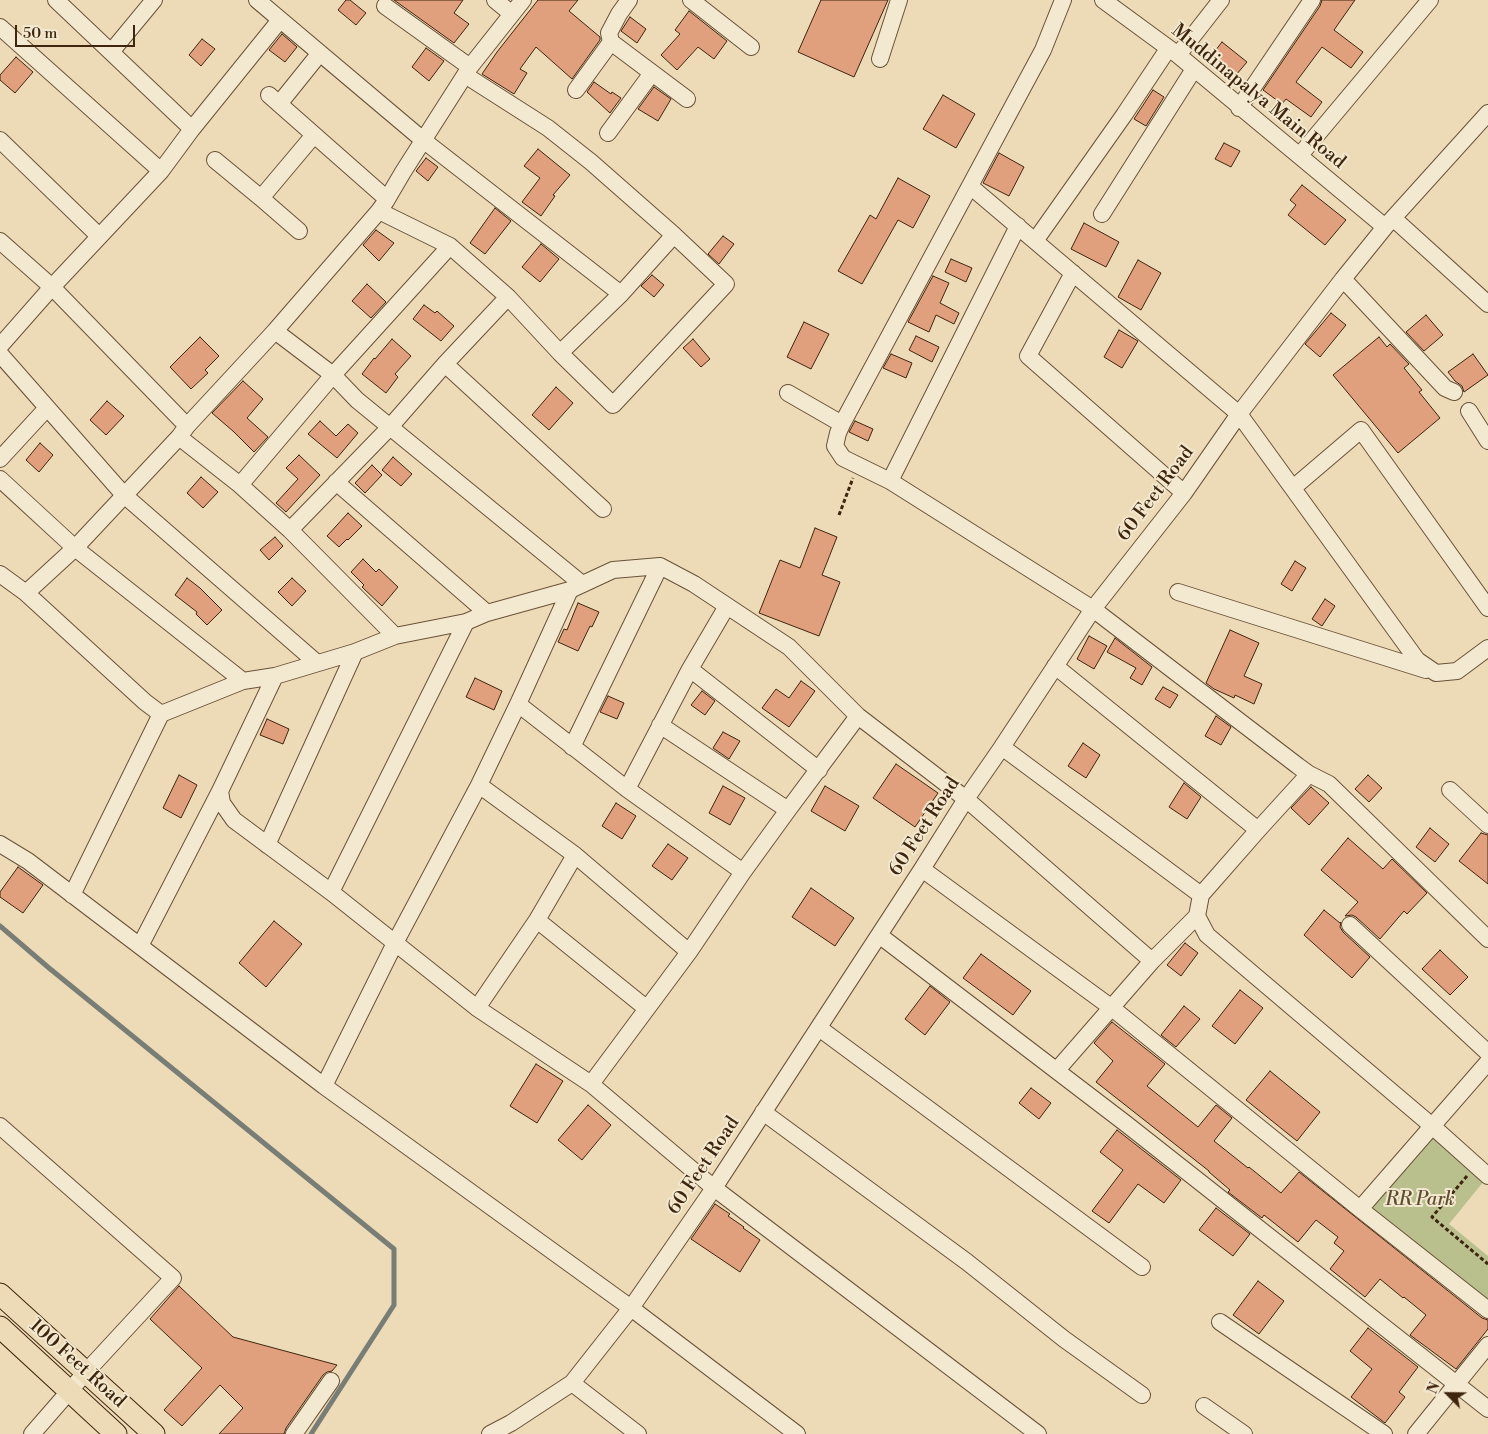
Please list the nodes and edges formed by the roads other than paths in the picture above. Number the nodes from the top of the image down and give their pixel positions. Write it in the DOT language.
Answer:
graph roads {
  1 [pos="56,0"];
  2 [pos="154,0"];
  3 [pos="258,0"];
  4 [pos="496,0"];
  5 [pos="523,0"];
  6 [pos="629,0"];
  7 [pos="691,0"];
  8 [pos="899,0"];
  9 [pos="1063,0"];
  10 [pos="1103,0"];
  11 [pos="1221,0"];
  12 [pos="1312,0"];
  13 [pos="1430,0"];
  14 [pos="385,6"];
  15 [pos="512,14"];
  16 [pos="280,20"];
  17 [pos="0,27"];
  18 [pos="611,42"];
  19 [pos="751,47"];
  20 [pos="110,52"];
  21 [pos="1173,52"];
  22 [pos="320,53"];
  23 [pos="880,59"];
  24 [pos="1194,69"];
  25 [pos="468,71"];
  26 [pos="652,73"];
  27 [pos="576,90"];
  28 [pos="687,99"];
  29 [pos="1239,108"];
  30 [pos="1488,113"];
  31 [pos="192,129"];
  32 [pos="608,133"];
  33 [pos="314,135"];
  34 [pos="0,140"];
  35 [pos="423,140"];
  36 [pos="1300,155"];
  37 [pos="215,160"];
  38 [pos="161,171"];
  39 [pos="970,186"];
  40 [pos="261,198"];
  41 [pos="383,205"];
  42 [pos="1102,214"];
  43 [pos="1389,223"];
  44 [pos="1018,226"];
  45 [pos="299,231"];
  46 [pos="674,234"];
  47 [pos="99,236"];
  48 [pos="0,241"];
  49 [pos="1035,241"];
  50 [pos="450,246"];
  51 [pos="1073,273"];
  52 [pos="1344,279"];
  53 [pos="52,287"];
  54 [pos="621,294"];
  55 [pos="508,297"];
  56 [pos="1488,304"];
  57 [pos="275,331"];
  58 [pos="0,346"];
  59 [pos="560,353"];
  60 [pos="0,354"];
  61 [pos="445,364"];
  62 [pos="333,375"];
  63 [pos="1454,392"];
  64 [pos="788,393"];
  65 [pos="47,408"];
  66 [pos="1468,411"];
  67 [pos="1239,414"];
  68 [pos="842,424"];
  69 [pos="390,427"];
  70 [pos="183,432"];
  71 [pos="1488,441"];
  72 [pos="0,459"];
  73 [pos="0,479"];
  74 [pos="336,482"];
  75 [pos="890,482"];
  76 [pos="240,485"];
  77 [pos="1293,488"];
  78 [pos="1184,493"];
  79 [pos="124,495"];
  80 [pos="603,509"];
  81 [pos="290,530"];
  82 [pos="75,548"];
  83 [pos="660,566"];
  84 [pos="0,574"];
  85 [pos="576,587"];
  86 [pos="1178,592"];
  87 [pos="26,593"];
  88 [pos="727,606"];
  89 [pos="1488,608"];
  90 [pos="1093,609"];
  91 [pos="487,613"];
  92 [pos="466,622"];
  93 [pos="395,636"];
  94 [pos="1488,648"];
  95 [pos="355,652"];
  96 [pos="317,663"];
  97 [pos="1055,666"];
  98 [pos="690,669"];
  99 [pos="1436,673"];
  100 [pos="275,676"];
  101 [pos="244,681"];
  102 [pos="518,704"];
  103 [pos="161,714"];
  104 [pos="858,716"];
  105 [pos="660,725"];
  106 [pos="572,747"];
  107 [pos="1002,747"];
  108 [pos="819,770"];
  109 [pos="1310,774"];
  110 [pos="479,785"];
  111 [pos="627,788"];
  112 [pos="1450,790"];
  113 [pos="220,791"];
  114 [pos="966,799"];
  115 [pos="788,810"];
  116 [pos="1488,825"];
  117 [pos="1258,830"];
  118 [pos="0,844"];
  119 [pos="267,845"];
  120 [pos="575,855"];
  121 [pos="922,869"];
  122 [pos="743,872"];
  123 [pos="331,892"];
  124 [pos="72,895"];
  125 [pos="1201,896"];
  126 [pos="1197,916"];
  127 [pos="537,920"];
  128 [pos="1350,925"];
  129 [pos="879,935"];
  130 [pos="1488,939"];
  131 [pos="395,943"];
  132 [pos="140,946"];
  133 [pos="689,952"];
  134 [pos="1152,961"];
  135 [pos="477,1008"];
  136 [pos="646,1008"];
  137 [pos="1112,1008"];
  138 [pos="819,1028"];
  139 [pos="1488,1054"];
  140 [pos="1488,1062"];
  141 [pos="1057,1070"];
  142 [pos="590,1084"];
  143 [pos="324,1086"];
  144 [pos="764,1112"];
  145 [pos="1431,1125"];
  146 [pos="0,1126"];
  147 [pos="1488,1176"];
  148 [pos="714,1188"];
  149 [pos="1360,1208"];
  150 [pos="1142,1267"];
  151 [pos="0,1294"];
  152 [pos="631,1308"];
  153 [pos="1488,1310"];
  154 [pos="1220,1322"];
  155 [pos="0,1327"];
  156 [pos="1488,1345"];
  157 [pos="86,1372"];
  158 [pos="331,1381"];
  159 [pos="572,1382"];
  160 [pos="1455,1384"];
  161 [pos="70,1391"];
  162 [pos="1142,1395"];
  163 [pos="1204,1406"];
  164 [pos="1488,1409"];
  165 [pos="32,1434"];
  166 [pos="116,1434"];
  167 [pos="154,1434"];
  168 [pos="294,1434"];
  169 [pos="490,1434"];
  170 [pos="638,1434"];
  171 [pos="797,1434"];
  172 [pos="1038,1434"];
  173 [pos="1244,1434"];
  174 [pos="1384,1434"];
  175 [pos="1416,1434"];
  1 -- 20 [label="street"];
  2 -- 20 [label="street"];
  3 -- 16 [label="street"];
  4 -- 15 [label="street"];
  5 -- 15 [label="street"];
  6 -- 18 [label="street"];
  7 -- 19 [label="street"];
  8 -- 23 [label="street"];
  9 -- 39 [label="street"];
  10 -- 21 [label="street, Muddinapalya Main Road"];
  11 -- 21 [label="street"];
  12 -- 29 [label="street"];
  13 -- 36 [label="street"];
  14 -- 25 [label="street"];
  15 -- 25 [label="street"];
  16 -- 22 [label="street"];
  16 -- 31 [label="street"];
  17 -- 38 [label="street"];
  18 -- 26 [label="street"];
  18 -- 27 [label="street"];
  20 -- 31 [label="street"];
  21 -- 24 [label="street, Muddinapalya Main Road"];
  21 -- 49 [label="street"];
  22 -- 33 [label="street"];
  22 -- 35 [label="street"];
  24 -- 29 [label="street, Muddinapalya Main Road"];
  24 -- 42 [label="street"];
  25 -- 35 [label="street"];
  25 -- 46 [label="street"];
  26 -- 28 [label="street"];
  26 -- 32 [label="street"];
  29 -- 36 [label="street, Muddinapalya Main Road"];
  30 -- 43 [label="street, 60 Feet Road"];
  31 -- 38 [label="street"];
  33 -- 40 [label="street"];
  33 -- 41 [label="street"];
  34 -- 47 [label="street"];
  35 -- 41 [label="street"];
  35 -- 54 [label="street"];
  36 -- 43 [label="street, Muddinapalya Main Road"];
  37 -- 40 [label="street"];
  38 -- 47 [label="street"];
  39 -- 44 [label="street"];
  39 -- 68 [label="street"];
  40 -- 45 [label="street"];
  41 -- 50 [label="street"];
  41 -- 57 [label="street"];
  43 -- 52 [label="street, 60 Feet Road"];
  43 -- 56 [label="street, Muddinapalya Main Road"];
  44 -- 49 [label="street"];
  44 -- 75 [label="street"];
  46 -- 54 [label="street"];
  46 -- 59 [label="street"];
  47 -- 53 [label="street"];
  48 -- 53 [label="street"];
  49 -- 51 [label="street"];
  50 -- 55 [label="street"];
  50 -- 62 [label="street"];
  51 -- 67 [label="street"];
  51 -- 78 [label="street"];
  52 -- 63 [label="street"];
  52 -- 67 [label="street, 60 Feet Road"];
  53 -- 58 [label="street"];
  53 -- 70 [label="street"];
  54 -- 59 [label="street"];
  55 -- 59 [label="street"];
  55 -- 61 [label="street"];
  57 -- 62 [label="street"];
  57 -- 70 [label="street"];
  60 -- 65 [label="street"];
  61 -- 69 [label="street"];
  61 -- 80 [label="street"];
  62 -- 69 [label="street"];
  62 -- 76 [label="street"];
  64 -- 68 [label="street"];
  65 -- 72 [label="street"];
  65 -- 79 [label="street"];
  66 -- 71 [label="street"];
  67 -- 77 [label="street"];
  67 -- 78 [label="street, 60 Feet Road"];
  68 -- 75 [label="street"];
  69 -- 74 [label="street"];
  69 -- 85 [label="street"];
  70 -- 76 [label="street"];
  70 -- 79 [label="street"];
  73 -- 82 [label="street"];
  74 -- 81 [label="street"];
  74 -- 91 [label="street"];
  75 -- 90 [label="street"];
  76 -- 81 [label="street"];
  77 -- 89 [label="street"];
  77 -- 99 [label="street"];
  78 -- 90 [label="street, 60 Feet Road"];
  79 -- 82 [label="street"];
  79 -- 96 [label="street"];
  81 -- 93 [label="street"];
  82 -- 87 [label="street"];
  82 -- 101 [label="street"];
  83 -- 85 [label="street"];
  83 -- 88 [label="street"];
  83 -- 106 [label="street"];
  84 -- 87 [label="street"];
  85 -- 91 [label="street"];
  85 -- 102 [label="street"];
  86 -- 99 [label="street"];
  87 -- 103 [label="street"];
  88 -- 98 [label="street"];
  88 -- 104 [label="street"];
  90 -- 97 [label="street, 60 Feet Road"];
  90 -- 109 [label="street"];
  91 -- 92 [label="street"];
  92 -- 93 [label="street"];
  92 -- 123 [label="street"];
  93 -- 95 [label="street"];
  94 -- 99 [label="street"];
  95 -- 96 [label="street"];
  95 -- 119 [label="street"];
  96 -- 100 [label="street"];
  97 -- 107 [label="street, 60 Feet Road"];
  97 -- 117 [label="street"];
  98 -- 105 [label="street"];
  98 -- 108 [label="street"];
  100 -- 101 [label="street"];
  100 -- 113 [label="street"];
  101 -- 103 [label="street"];
  102 -- 106 [label="street"];
  102 -- 110 [label="street"];
  103 -- 124 [label="street"];
  104 -- 108 [label="street"];
  104 -- 114 [label="street"];
  105 -- 111 [label="street"];
  105 -- 115 [label="street"];
  106 -- 111 [label="street"];
  107 -- 114 [label="street, 60 Feet Road"];
  107 -- 125 [label="street"];
  108 -- 115 [label="street"];
  109 -- 117 [label="street"];
  109 -- 130 [label="street"];
  110 -- 120 [label="street"];
  110 -- 131 [label="street"];
  111 -- 122 [label="street"];
  112 -- 116 [label="street"];
  113 -- 119 [label="street"];
  113 -- 132 [label="street"];
  114 -- 121 [label="street, 60 Feet Road"];
  114 -- 134 [label="street"];
  115 -- 122 [label="street"];
  117 -- 125 [label="street"];
  118 -- 124 [label="street"];
  119 -- 123 [label="street"];
  120 -- 127 [label="street"];
  120 -- 133 [label="street"];
  121 -- 129 [label="street, 60 Feet Road"];
  121 -- 137 [label="street"];
  122 -- 133 [label="street"];
  123 -- 131 [label="street"];
  124 -- 132 [label="street"];
  125 -- 126 [label="street"];
  126 -- 134 [label="street"];
  126 -- 145 [label="street"];
  127 -- 135 [label="street"];
  127 -- 136 [label="street"];
  128 -- 139 [label="street"];
  129 -- 138 [label="street, 60 Feet Road"];
  129 -- 141 [label="street"];
  131 -- 135 [label="street"];
  131 -- 143 [label="street"];
  132 -- 143 [label="street"];
  133 -- 136 [label="street"];
  134 -- 137 [label="street"];
  135 -- 142 [label="street"];
  136 -- 142 [label="street"];
  137 -- 141 [label="street"];
  137 -- 149 [label="street"];
  138 -- 144 [label="street, 60 Feet Road"];
  138 -- 150 [label="street"];
  140 -- 145 [label="street"];
  141 -- 160 [label="street"];
  142 -- 148 [label="street"];
  143 -- 152 [label="street"];
  144 -- 148 [label="street, 60 Feet Road"];
  144 -- 162 [label="street"];
  145 -- 147 [label="street"];
  145 -- 149 [label="street"];
  146 -- 157 [label="street"];
  148 -- 152 [label="street, 60 Feet Road"];
  148 -- 172 [label="street"];
  149 -- 153 [label="street"];
  151 -- 157 [label="main road, 100 Feet Road"];
  152 -- 159 [label="street, 60 Feet Road"];
  152 -- 171 [label="street"];
  154 -- 174 [label="street"];
  155 -- 161 [label="main road, 100 Feet Road"];
  156 -- 160 [label="street"];
  157 -- 161 [label="street"];
  157 -- 167 [label="main road, 100 Feet Road"];
  158 -- 168 [label="street"];
  159 -- 169 [label="street, 60 Feet Road"];
  159 -- 170 [label="street"];
  160 -- 164 [label="street"];
  160 -- 175 [label="street"];
  161 -- 165 [label="street"];
  161 -- 166 [label="main road, 100 Feet Road"];
  163 -- 173 [label="street"];
}
